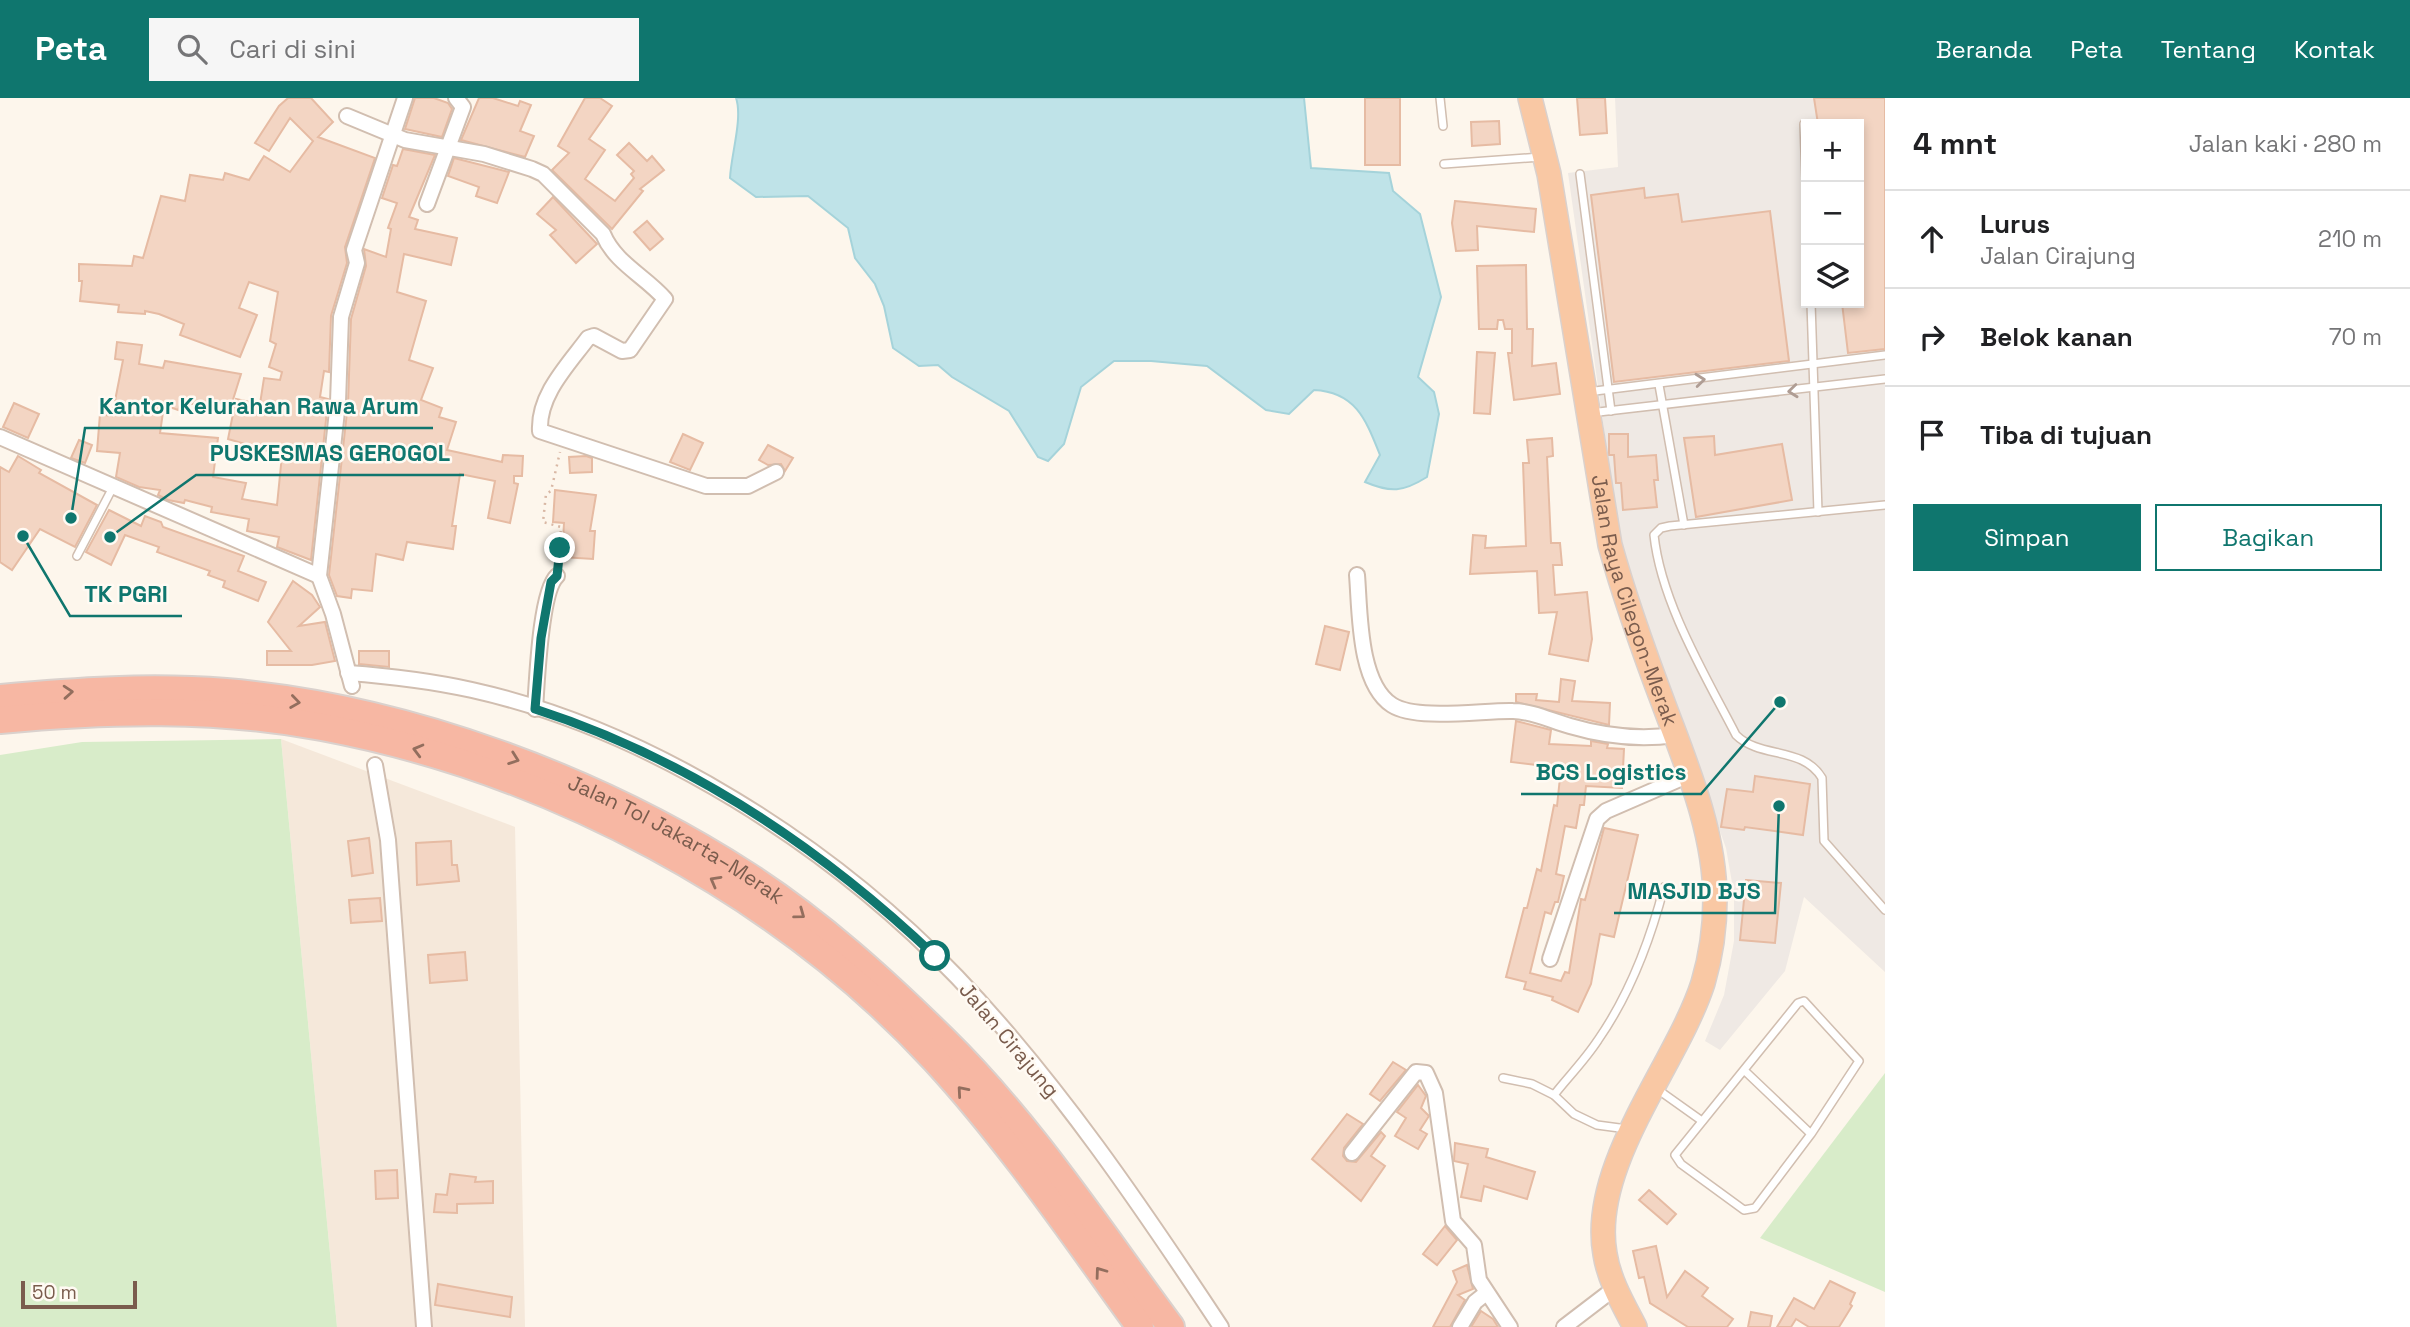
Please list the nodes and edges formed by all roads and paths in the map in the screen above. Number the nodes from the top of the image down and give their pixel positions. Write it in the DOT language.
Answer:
graph roads {
  1 [pos="405,98"];
  2 [pos="456,98"];
  3 [pos="1440,98"];
  4 [pos="1530,98"];
  5 [pos="347,116"];
  6 [pos="1443,126"];
  7 [pos="393,136"];
  8 [pos="447,148"];
  9 [pos="1545,157"];
  10 [pos="1444,164"];
  11 [pos="1580,174"];
  12 [pos="427,204"];
  13 [pos="1811,308"];
  14 [pos="1885,355"];
  15 [pos="1813,366"];
  16 [pos="1885,379"];
  17 [pos="1659,384"];
  18 [pos="1815,389"];
  19 [pos="1609,390"];
  20 [pos="1585,403"];
  21 [pos="1661,406"];
  22 [pos="1611,411"];
  23 [pos="0,438"];
  24 [pos="564,439"];
  25 [pos="776,472"];
  26 [pos="112,489"];
  27 [pos="1885,505"];
  28 [pos="1818,512"];
  29 [pos="1684,525"];
  30 [pos="77,556"];
  31 [pos="1357,575"];
  32 [pos="318,576"];
  33 [pos="557,576"];
  34 [pos="0,698"];
  35 [pos="535,709"];
  36 [pos="0,720"];
  37 [pos="1675,735"];
  38 [pos="375,765"];
  39 [pos="1689,775"];
  40 [pos="1664,887"];
  41 [pos="1885,910"];
  42 [pos="1550,959"];
  43 [pos="1745,1072"];
  44 [pos="1503,1078"];
  45 [pos="1653,1087"];
  46 [pos="1554,1095"];
  47 [pos="1702,1121"];
  48 [pos="1631,1129"];
  49 [pos="1811,1134"];
  50 [pos="1352,1153"];
  51 [pos="1615,1288"];
  52 [pos="1485,1294"];
  53 [pos="1508,1326"];
  54 [pos="424,1327"];
  55 [pos="1140,1327"];
  56 [pos="1171,1327"];
  57 [pos="1221,1327"];
  58 [pos="1460,1327"];
  59 [pos="1564,1327"];
  60 [pos="1635,1327"];
  1 -- 7 [label="street"];
  2 -- 8 [label="street"];
  3 -- 6 [label="lane"];
  4 -- 9 [label="highway, Jalan Raya Cilegon-Merak"];
  5 -- 7 [label="street"];
  7 -- 8 [label="street"];
  7 -- 32 [label="street"];
  8 -- 12 [label="street"];
  8 -- 24 [label="street"];
  9 -- 10 [label="lane"];
  9 -- 20 [label="highway, Jalan Raya Cilegon-Merak"];
  11 -- 19 [label="lane"];
  13 -- 15 [label="lane"];
  14 -- 15 [label="lane"];
  17 -- 15 [label="lane, one-way"];
  15 -- 18 [label="lane"];
  16 -- 18 [label="lane"];
  17 -- 19 [label="lane"];
  17 -- 21 [label="lane"];
  18 -- 21 [label="lane, one-way"];
  18 -- 28 [label="lane"];
  19 -- 20 [label="lane"];
  19 -- 22 [label="lane"];
  20 -- 22 [label="lane"];
  20 -- 37 [label="highway, Jalan Raya Cilegon-Merak"];
  21 -- 22 [label="lane"];
  21 -- 29 [label="lane"];
  23 -- 26 [label="street"];
  24 -- 25 [label="street"];
  24 -- 33 [label="path"];
  26 -- 30 [label="lane"];
  26 -- 32 [label="street"];
  27 -- 28 [label="lane"];
  28 -- 29 [label="lane"];
  29 -- 41 [label="lane"];
  31 -- 37 [label="street"];
  32 -- 35 [label="street, Jalan Cirajung"];
  33 -- 35 [label="street"];
  34 -- 56 [label="highway, Jalan Tol Jakarta–Merak, one-way"];
  35 -- 57 [label="street, Jalan Cirajung"];
  55 -- 36 [label="highway, Jalan Tol Jakarta–Merak, one-way"];
  37 -- 39 [label="highway, Jalan Raya Cilegon-Merak"];
  38 -- 54 [label="street"];
  39 -- 42 [label="street"];
  39 -- 45 [label="highway, Jalan Raya Cilegon-Merak"];
  40 -- 46 [label="lane"];
  43 -- 47 [label="lane"];
  43 -- 49 [label="lane"];
  43 -- 49 [label="lane"];
  44 -- 46 [label="lane"];
  45 -- 47 [label="lane"];
  45 -- 48 [label="highway, Jalan Raya Cilegon-Merak"];
  46 -- 48 [label="lane"];
  47 -- 49 [label="lane"];
  48 -- 51 [label="highway, Jalan Raya Cilegon-Merak"];
  50 -- 52 [label="street"];
  51 -- 59 [label="street"];
  51 -- 60 [label="highway, Jalan Raya Cilegon-Merak"];
  52 -- 53 [label="street"];
  52 -- 58 [label="street"];
}
